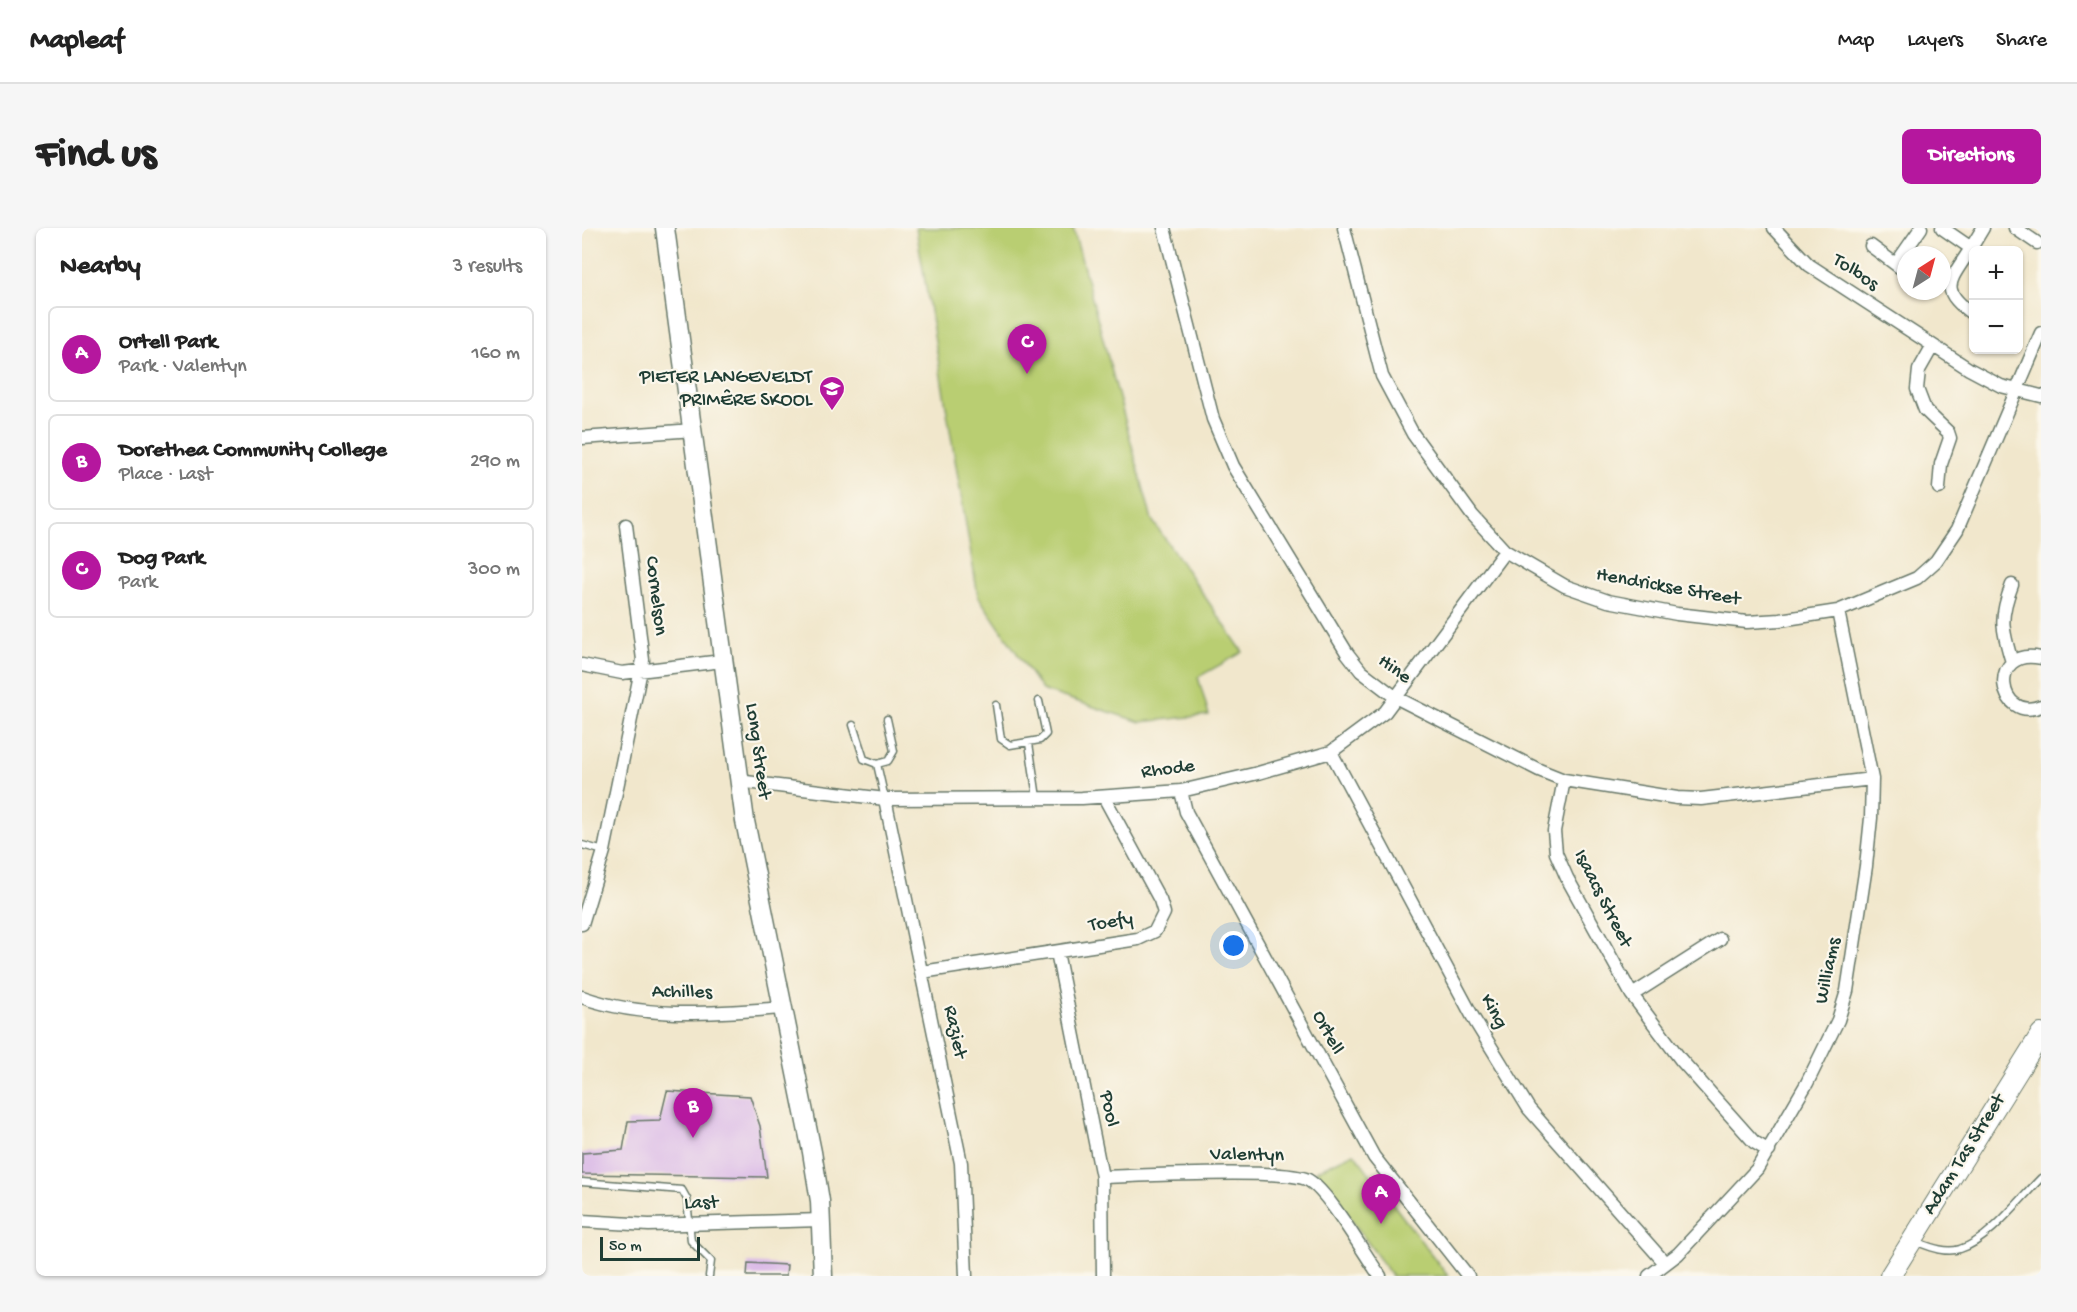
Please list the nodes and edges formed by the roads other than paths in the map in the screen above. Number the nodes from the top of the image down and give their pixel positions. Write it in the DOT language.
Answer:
graph roads {
  1 [pos="665,228"];
  2 [pos="1164,228"];
  3 [pos="1344,228"];
  4 [pos="1774,228"];
  5 [pos="1921,228"];
  6 [pos="1942,228"];
  7 [pos="1983,228"];
  8 [pos="2015,228"];
  9 [pos="2037,243"];
  10 [pos="1871,246"];
  11 [pos="1912,246"];
  12 [pos="1972,246"];
  13 [pos="1969,247"];
  14 [pos="1969,251"];
  15 [pos="1897,265"];
  16 [pos="1969,311"];
  17 [pos="2041,333"];
  18 [pos="1932,347"];
  19 [pos="2018,390"];
  20 [pos="2041,396"];
  21 [pos="694,430"];
  22 [pos="582,438"];
  23 [pos="1938,488"];
  24 [pos="626,525"];
  25 [pos="1505,551"];
  26 [pos="2012,585"];
  27 [pos="1838,611"];
  28 [pos="2041,658"];
  29 [pos="722,661"];
  30 [pos="2012,662"];
  31 [pos="582,665"];
  32 [pos="639,672"];
  33 [pos="1395,697"];
  34 [pos="1040,701"];
  35 [pos="996,705"];
  36 [pos="2041,706"];
  37 [pos="887,719"];
  38 [pos="853,725"];
  39 [pos="1029,743"];
  40 [pos="1331,752"];
  41 [pos="877,764"];
  42 [pos="1872,779"];
  43 [pos="1564,780"];
  44 [pos="738,781"];
  45 [pos="1181,791"];
  46 [pos="1104,797"];
  47 [pos="1037,798"];
  48 [pos="885,799"];
  49 [pos="582,845"];
  50 [pos="604,851"];
  51 [pos="582,924"];
  52 [pos="1720,939"];
  53 [pos="1057,952"];
  54 [pos="921,972"];
  55 [pos="1632,995"];
  56 [pos="582,997"];
  57 [pos="783,1008"];
  58 [pos="2041,1034"];
  59 [pos="1768,1151"];
  60 [pos="1102,1177"];
  61 [pos="2041,1178"];
  62 [pos="582,1182"];
  63 [pos="821,1220"];
  64 [pos="582,1221"];
  65 [pos="690,1223"];
  66 [pos="1911,1240"];
  67 [pos="1665,1263"];
  68 [pos="709,1276"];
  69 [pos="823,1276"];
  70 [pos="966,1276"];
  71 [pos="1103,1276"];
  72 [pos="1380,1276"];
  73 [pos="1468,1276"];
  74 [pos="1649,1276"];
  75 [pos="1890,1276"];
  1 -- 21 [label="street, Long Street"];
  2 -- 33 [label="street, Hine"];
  3 -- 25 [label="street, Hendrickse Street"];
  4 -- 18 [label="street, Tolbos"];
  5 -- 11 [label="street"];
  6 -- 13 [label="street"];
  7 -- 12 [label="street"];
  8 -- 9 [label="street"];
  10 -- 15 [label="street"];
  14 -- 16 [label="street"];
  17 -- 19 [label="street, Hendrickse Street"];
  18 -- 19 [label="street, Tolbos"];
  18 -- 23 [label="street"];
  19 -- 20 [label="street, Tolbos"];
  19 -- 27 [label="street, Hendrickse Street"];
  21 -- 22 [label="street"];
  21 -- 29 [label="street, Long Street"];
  24 -- 32 [label="street, Cornelson"];
  25 -- 27 [label="street, Hendrickse Street"];
  25 -- 33 [label="street, Rhode"];
  26 -- 30 [label="street"];
  27 -- 42 [label="street, Williams"];
  28 -- 30 [label="street"];
  29 -- 32 [label="street"];
  29 -- 44 [label="street, Long Street"];
  30 -- 36 [label="street"];
  31 -- 32 [label="street"];
  32 -- 50 [label="street, Cornelson"];
  33 -- 40 [label="street, Rhode"];
  33 -- 43 [label="street, Hine"];
  34 -- 39 [label="lane"];
  35 -- 39 [label="lane"];
  37 -- 41 [label="lane"];
  38 -- 41 [label="lane"];
  39 -- 47 [label="lane"];
  40 -- 45 [label="street, Rhode"];
  40 -- 67 [label="street, King"];
  41 -- 48 [label="lane"];
  42 -- 43 [label="street, Hine"];
  42 -- 59 [label="street, Williams"];
  43 -- 55 [label="street, Isaacs Street"];
  44 -- 48 [label="street, Rhode"];
  44 -- 57 [label="street, Long Street"];
  45 -- 46 [label="street, Rhode"];
  45 -- 73 [label="street, Ortell"];
  46 -- 47 [label="street, Rhode"];
  46 -- 53 [label="street, Toefy"];
  47 -- 48 [label="street, Rhode"];
  48 -- 54 [label="street, Raziet"];
  49 -- 50 [label="lane"];
  50 -- 51 [label="street, Cornelson"];
  52 -- 55 [label="street"];
  53 -- 54 [label="street, Toefy"];
  53 -- 60 [label="street, Pool"];
  54 -- 70 [label="street, Raziet"];
  55 -- 59 [label="street, Isaacs Street"];
  56 -- 57 [label="street, Achilles"];
  57 -- 63 [label="street, Long Street"];
  58 -- 66 [label="main road, Adam Tas Street"];
  59 -- 67 [label="street, Williams"];
  60 -- 71 [label="street, Pool"];
  60 -- 72 [label="street, Valentyn"];
  61 -- 66 [label="lane"];
  62 -- 65 [label="lane"];
  63 -- 65 [label="street, Last"];
  63 -- 69 [label="street, Long Street"];
  64 -- 65 [label="street, Last"];
  65 -- 68 [label="lane"];
  66 -- 75 [label="main road, Adam Tas Street"];
  67 -- 74 [label="street, Williams"];
}
